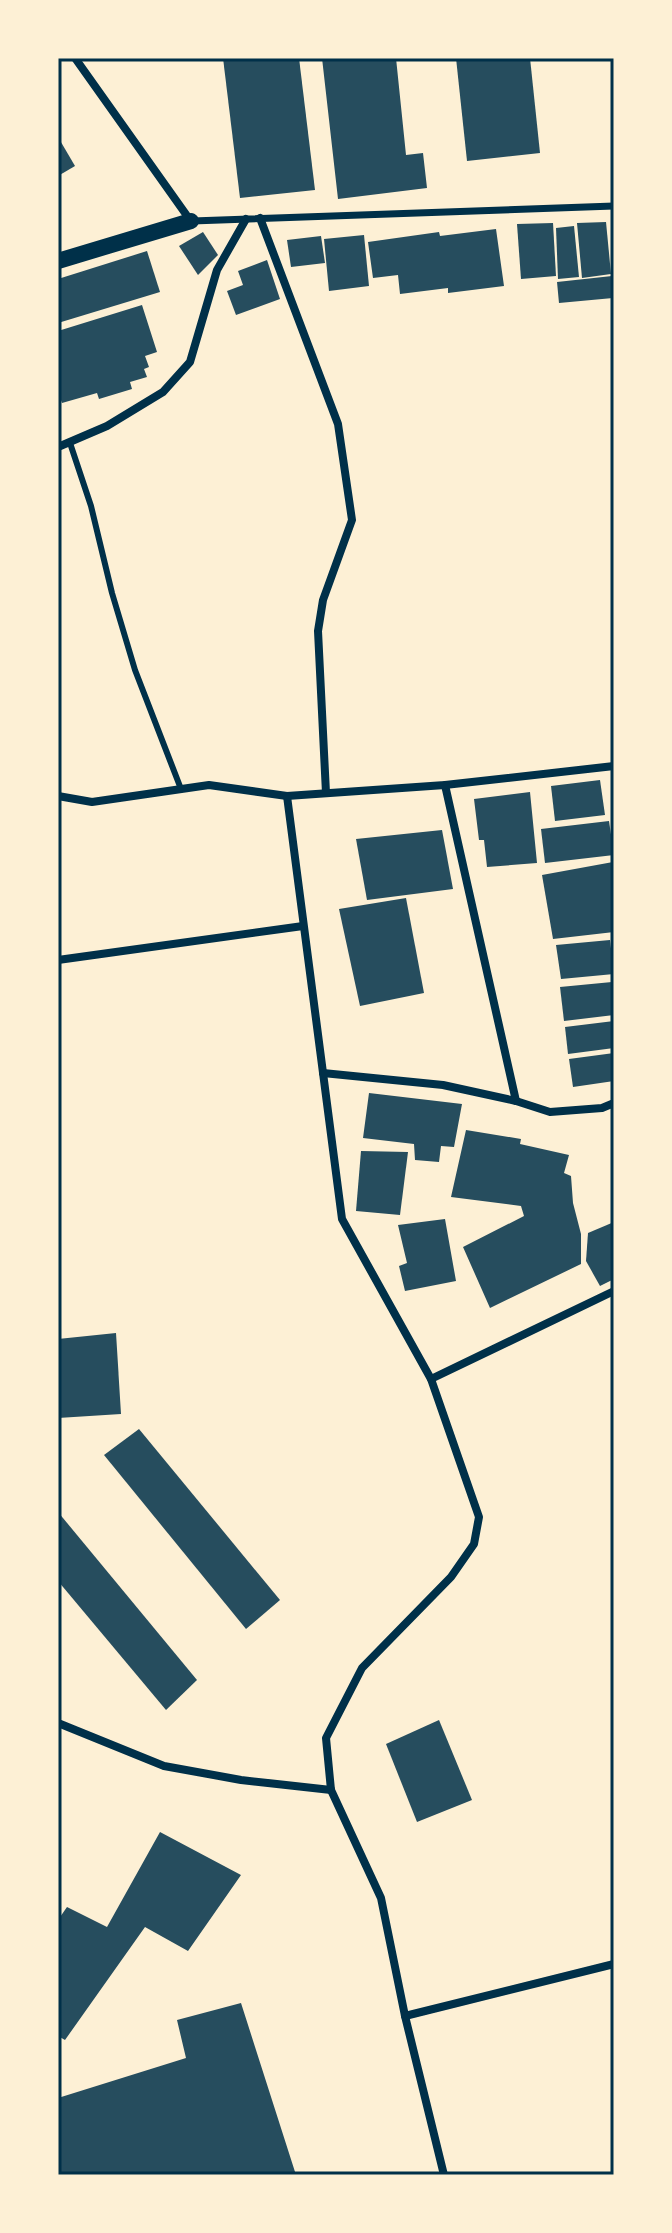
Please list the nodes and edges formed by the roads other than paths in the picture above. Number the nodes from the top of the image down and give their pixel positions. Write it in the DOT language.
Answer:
graph roads {
  1 [pos="75,58"];
  2 [pos="614,206"];
  3 [pos="260,218"];
  4 [pos="246,219"];
  5 [pos="191,221"];
  6 [pos="58,261"];
  7 [pos="70,443"];
  8 [pos="58,447"];
  9 [pos="614,766"];
  10 [pos="445,785"];
  11 [pos="181,789"];
  12 [pos="326,793"];
  13 [pos="58,796"];
  14 [pos="287,796"];
  15 [pos="303,926"];
  16 [pos="58,960"];
  17 [pos="323,1073"];
  18 [pos="516,1101"];
  19 [pos="614,1103"];
  20 [pos="602,1108"];
  21 [pos="614,1113"];
  22 [pos="614,1291"];
  23 [pos="431,1379"];
  24 [pos="58,1723"];
  25 [pos="331,1790"];
  26 [pos="614,1964"];
  27 [pos="405,2016"];
  28 [pos="444,2175"];
  1 -- 5 [label="street"];
  2 -- 3 [label="street"];
  3 -- 4 [label="street"];
  3 -- 12 [label="street"];
  4 -- 5 [label="street"];
  4 -- 7 [label="street"];
  5 -- 6 [label="main road"];
  7 -- 8 [label="street"];
  7 -- 11 [label="lane"];
  9 -- 10 [label="street"];
  10 -- 12 [label="street"];
  10 -- 18 [label="street"];
  11 -- 13 [label="street"];
  11 -- 14 [label="street"];
  12 -- 14 [label="street"];
  14 -- 15 [label="street"];
  15 -- 16 [label="street"];
  15 -- 17 [label="street"];
  17 -- 18 [label="street"];
  17 -- 23 [label="street"];
  18 -- 20 [label="street"];
  19 -- 20 [label="street"];
  20 -- 21 [label="street"];
  22 -- 23 [label="street"];
  23 -- 25 [label="street"];
  24 -- 25 [label="street"];
  25 -- 27 [label="street"];
  26 -- 27 [label="street"];
  27 -- 28 [label="street"];
}
